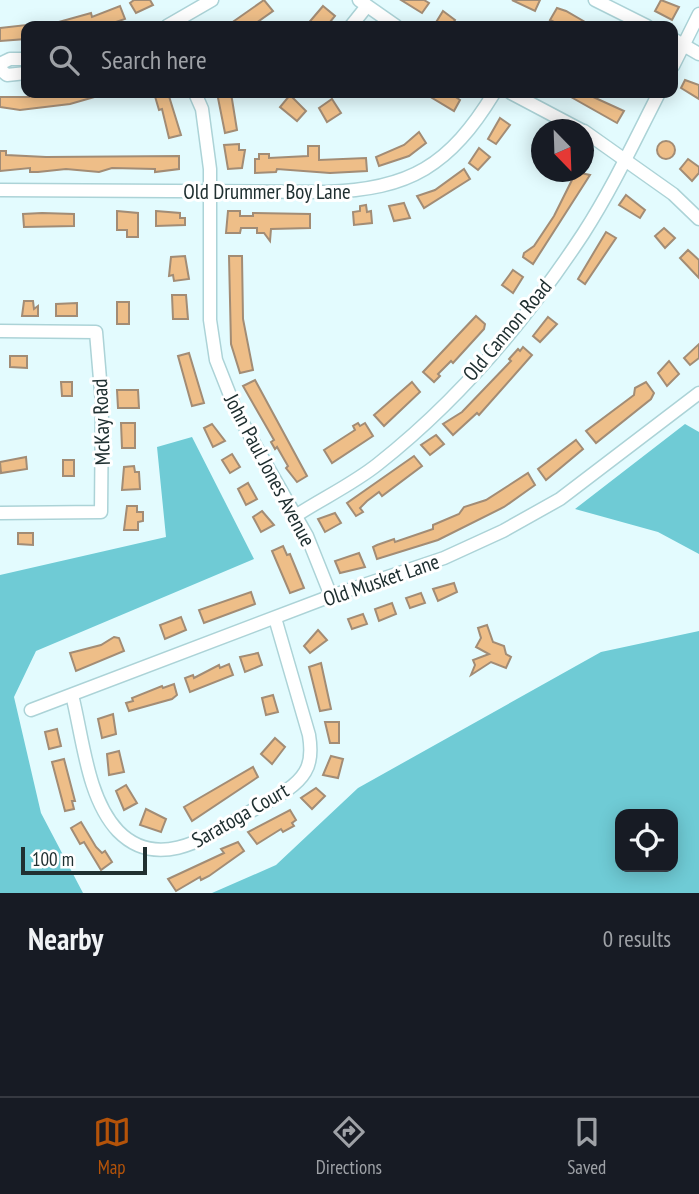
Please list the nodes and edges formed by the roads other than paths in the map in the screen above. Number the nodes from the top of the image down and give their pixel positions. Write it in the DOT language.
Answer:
graph roads {
  1 [pos="212,0"];
  2 [pos="595,0"];
  3 [pos="363,3"];
  4 [pos="699,14"];
  5 [pos="176,21"];
  6 [pos="354,21"];
  7 [pos="389,21"];
  8 [pos="637,21"];
  9 [pos="678,42"];
  10 [pos="699,54"];
  11 [pos="21,59"];
  12 [pos="0,67"];
  13 [pos="21,74"];
  14 [pos="197,98"];
  15 [pos="491,98"];
  16 [pos="521,98"];
  17 [pos="656,98"];
  18 [pos="561,119"];
  19 [pos="594,138"];
  20 [pos="625,158"];
  21 [pos="0,190"];
  22 [pos="211,192"];
  23 [pos="699,219"];
  24 [pos="0,331"];
  25 [pos="699,393"];
  26 [pos="0,513"];
  27 [pos="296,515"];
  28 [pos="331,596"];
  29 [pos="275,618"];
  30 [pos="72,695"];
  31 [pos="32,710"];
  1 -- 5 [label="street"];
  2 -- 8 [label="street"];
  3 -- 6 [label="street"];
  3 -- 7 [label="street"];
  4 -- 9 [label="street"];
  9 -- 10 [label="street"];
  11 -- 12 [label="street"];
  12 -- 13 [label="street"];
  14 -- 22 [label="street, John Paul Jones Avenue"];
  15 -- 22 [label="street, Old Drummer Boy Lane"];
  16 -- 18 [label="street"];
  17 -- 20 [label="street, Old Cannon Road"];
  19 -- 20 [label="street"];
  20 -- 23 [label="street"];
  20 -- 27 [label="street, Old Cannon Road"];
  21 -- 22 [label="street, Old Drummer Boy Lane"];
  22 -- 27 [label="street, John Paul Jones Avenue"];
  24 -- 26 [label="street, McKay Road"];
  25 -- 28 [label="street, Old Musket Lane"];
  27 -- 28 [label="street, John Paul Jones Avenue"];
  28 -- 29 [label="street, Old Musket Lane"];
  29 -- 30 [label="street, Old Musket Lane"];
  29 -- 30 [label="street, Saratoga Court"];
  30 -- 31 [label="street, Old Musket Lane"];
}
